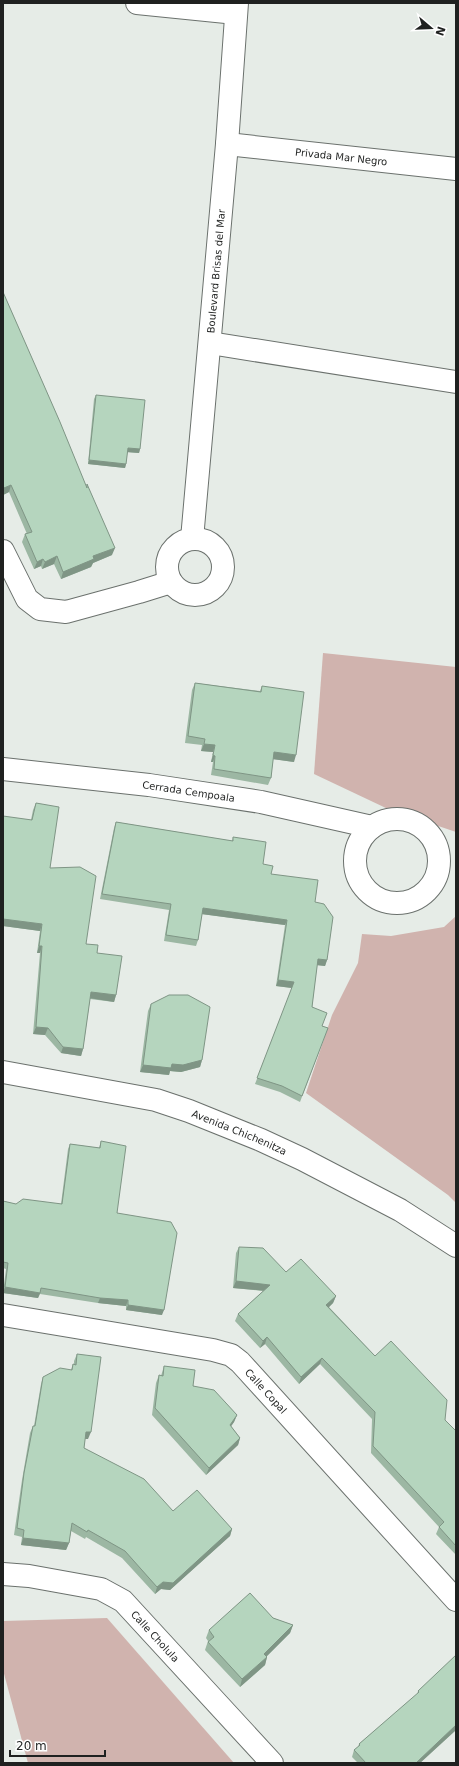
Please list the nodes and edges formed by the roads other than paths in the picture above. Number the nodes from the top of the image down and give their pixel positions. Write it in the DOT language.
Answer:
graph roads {
  1 [pos="137,3"];
  2 [pos="237,8"];
  3 [pos="227,144"];
  4 [pos="456,169"];
  5 [pos="210,343"];
  6 [pos="456,382"];
  7 [pos="192,539"];
  8 [pos="3,551"];
  9 [pos="171,582"];
  10 [pos="3,769"];
  11 [pos="372,827"];
  12 [pos="3,1072"];
  13 [pos="456,1246"];
  14 [pos="3,1315"];
  15 [pos="3,1574"];
  16 [pos="456,1600"];
  17 [pos="272,1763"];
  1 -- 2 [label="street"];
  2 -- 3 [label="street, Boulevard Brisas del Mar"];
  3 -- 4 [label="street, Privada Mar Negro"];
  3 -- 5 [label="street, Boulevard Brisas del Mar"];
  5 -- 6 [label="street"];
  5 -- 7 [label="street, Boulevard Brisas del Mar"];
  7 -- 9 [label="street"];
  7 -- 9 [label="street"];
  8 -- 9 [label="street"];
  10 -- 11 [label="street, Cerrada Cempoala"];
  12 -- 13 [label="street, Avenida Chichenitza"];
  14 -- 16 [label="street, Calle Copal"];
  15 -- 17 [label="street, Calle Cholula"];
}
